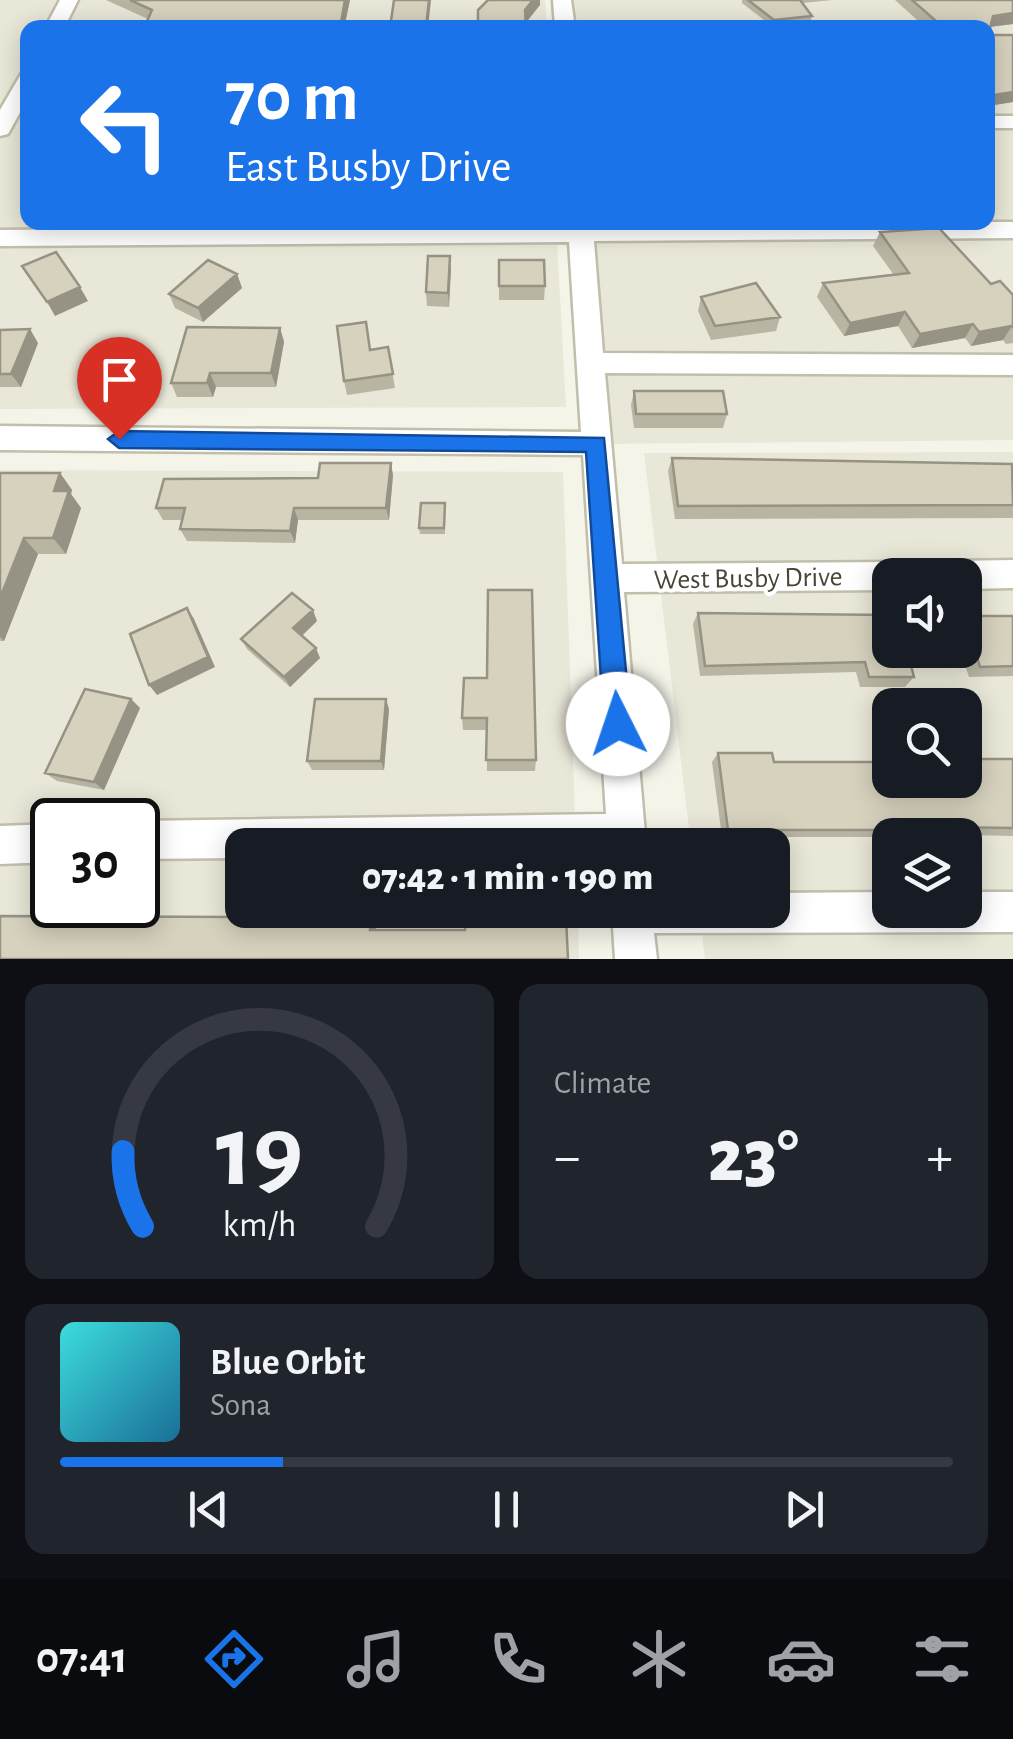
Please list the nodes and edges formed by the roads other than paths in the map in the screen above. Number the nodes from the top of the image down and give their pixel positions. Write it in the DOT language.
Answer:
graph roads {
  1 [pos="19,86"];
  2 [pos="0,129"];
  3 [pos="516,230"];
  4 [pos="580,230"];
  5 [pos="0,238"];
  6 [pos="590,363"];
  7 [pos="1013,365"];
  8 [pos="0,438"];
  9 [pos="596,444"];
  10 [pos="1013,574"];
  11 [pos="982,575"];
  12 [pos="872,576"];
  13 [pos="607,578"];
  14 [pos="626,828"];
  15 [pos="160,840"];
  16 [pos="225,840"];
  17 [pos="30,844"];
  18 [pos="0,845"];
  19 [pos="790,911"];
  20 [pos="1013,912"];
  21 [pos="633,928"];
  22 [pos="636,959"];
  1 -- 2 [label="street"];
  3 -- 5 [label="street"];
  4 -- 6 [label="street"];
  6 -- 7 [label="street"];
  6 -- 9 [label="street"];
  8 -- 9 [label="street"];
  9 -- 13 [label="street"];
  10 -- 11 [label="street"];
  12 -- 13 [label="street, West Busby Drive"];
  13 -- 14 [label="street"];
  15 -- 16 [label="street"];
  17 -- 18 [label="street"];
  19 -- 20 [label="street"];
  21 -- 22 [label="street"];
}
